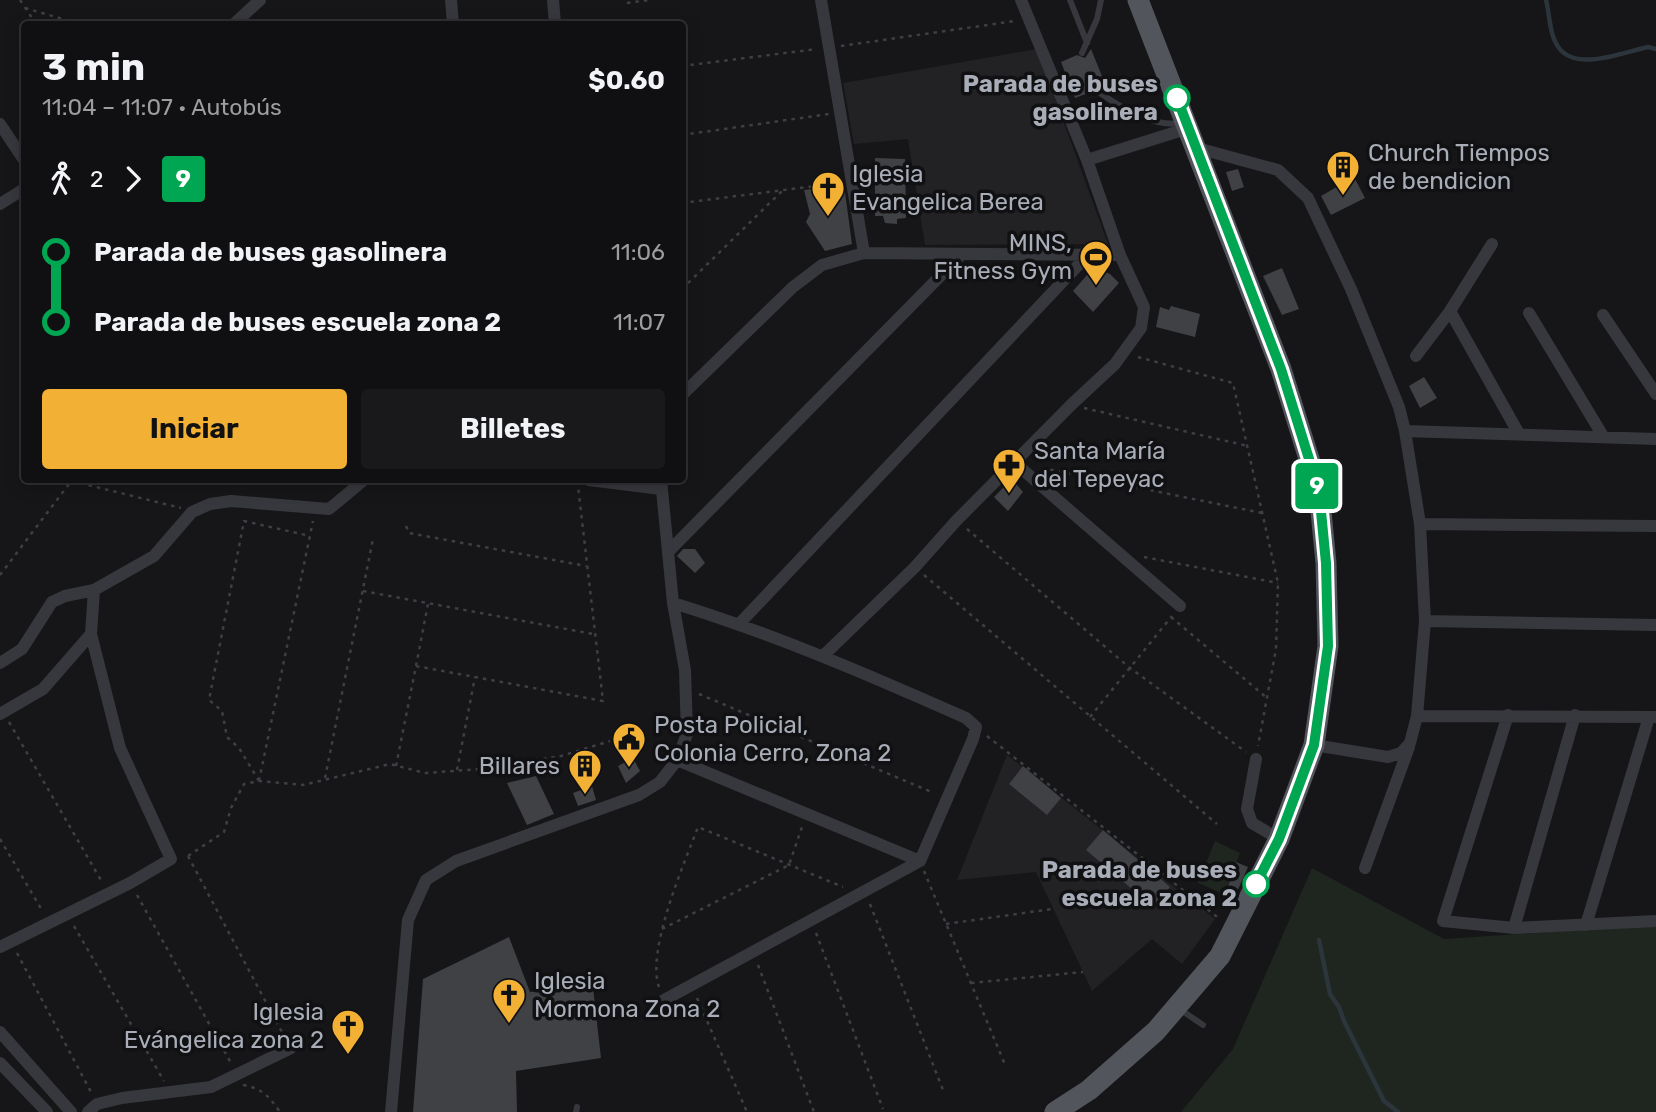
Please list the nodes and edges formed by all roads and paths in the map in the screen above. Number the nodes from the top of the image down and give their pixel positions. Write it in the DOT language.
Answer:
graph roads {
  1 [pos="20,0"];
  2 [pos="260,0"];
  3 [pos="451,0"];
  4 [pos="553,0"];
  5 [pos="649,0"];
  6 [pos="821,0"];
  7 [pos="1021,0"];
  8 [pos="1070,0"];
  9 [pos="1101,0"];
  10 [pos="1138,0"];
  11 [pos="627,3"];
  12 [pos="25,8"];
  13 [pos="1028,19"];
  14 [pos="34,21"];
  15 [pos="70,21"];
  16 [pos="237,21"];
  17 [pos="453,21"];
  18 [pos="555,21"];
  19 [pos="1087,43"];
  20 [pos="828,48"];
  21 [pos="1082,53"];
  22 [pos="686,66"];
  23 [pos="1096,90"];
  24 [pos="839,112"];
  25 [pos="0,124"];
  26 [pos="1191,133"];
  27 [pos="686,134"];
  28 [pos="21,156"];
  29 [pos="1087,160"];
  30 [pos="850,182"];
  31 [pos="783,190"];
  32 [pos="21,191"];
  33 [pos="686,202"];
  34 [pos="0,204"];
  35 [pos="1492,244"];
  36 [pos="864,253"];
  37 [pos="1120,255"];
  38 [pos="960,256"];
  39 [pos="1086,257"];
  40 [pos="686,285"];
  41 [pos="1450,311"];
  42 [pos="1529,313"];
  43 [pos="1604,315"];
  44 [pos="1123,353"];
  45 [pos="1416,356"];
  46 [pos="686,391"];
  47 [pos="1656,394"];
  48 [pos="1071,405"];
  49 [pos="1405,431"];
  50 [pos="1518,434"];
  51 [pos="1603,436"];
  52 [pos="1656,439"];
  53 [pos="1249,446"];
  54 [pos="1015,463"];
  55 [pos="1041,468"];
  56 [pos="70,483"];
  57 [pos="83,483"];
  58 [pos="360,483"];
  59 [pos="577,483"];
  60 [pos="643,483"];
  61 [pos="661,484"];
  62 [pos="315,507"];
  63 [pos="192,512"];
  64 [pos="1264,514"];
  65 [pos="956,520"];
  66 [pos="1420,524"];
  67 [pos="405,526"];
  68 [pos="1656,526"];
  69 [pos="310,536"];
  70 [pos="373,539"];
  71 [pos="670,550"];
  72 [pos="1120,552"];
  73 [pos="586,566"];
  74 [pos="915,567"];
  75 [pos="0,575"];
  76 [pos="1278,583"];
  77 [pos="94,590"];
  78 [pos="363,591"];
  79 [pos="428,603"];
  80 [pos="673,603"];
  81 [pos="1180,606"];
  82 [pos="1171,617"];
  83 [pos="1424,621"];
  84 [pos="740,623"];
  85 [pos="1656,625"];
  86 [pos="90,634"];
  87 [pos="594,635"];
  88 [pos="824,655"];
  89 [pos="0,663"];
  90 [pos="416,666"];
  91 [pos="1130,668"];
  92 [pos="475,677"];
  93 [pos="686,688"];
  94 [pos="1267,698"];
  95 [pos="2,713"];
  96 [pos="1508,715"];
  97 [pos="1575,715"];
  98 [pos="1416,716"];
  99 [pos="1090,717"];
  100 [pos="1652,717"];
  101 [pos="976,727"];
  102 [pos="610,741"];
  103 [pos="1410,743"];
  104 [pos="1314,745"];
  105 [pos="1256,759"];
  106 [pos="677,760"];
  107 [pos="396,766"];
  108 [pos="456,771"];
  109 [pos="325,778"];
  110 [pos="259,781"];
  111 [pos="948,799"];
  112 [pos="807,814"];
  113 [pos="1217,824"];
  114 [pos="0,839"];
  115 [pos="1279,839"];
  116 [pos="188,856"];
  117 [pos="171,859"];
  118 [pos="920,862"];
  119 [pos="789,865"];
  120 [pos="1365,868"];
  121 [pos="130,883"];
  122 [pos="862,893"];
  123 [pos="109,894"];
  124 [pos="1052,909"];
  125 [pos="68,914"];
  126 [pos="811,920"];
  127 [pos="1656,921"];
  128 [pos="50,923"];
  129 [pos="946,924"];
  130 [pos="1586,925"];
  131 [pos="1514,928"];
  132 [pos="662,929"];
  133 [pos="1233,930"];
  134 [pos="6,945"];
  135 [pos="753,952"];
  136 [pos="1083,972"];
  137 [pos="971,984"];
  138 [pos="692,985"];
  139 [pos="664,1000"];
  140 [pos="1177,1007"];
  141 [pos="1203,1025"];
  142 [pos="0,1032"];
  143 [pos="291,1048"];
  144 [pos="0,1063"];
  145 [pos="1006,1067"];
  146 [pos="232,1077"];
  147 [pos="943,1090"];
  148 [pos="171,1094"];
  149 [pos="93,1108"];
  150 [pos="883,1109"];
  151 [pos="47,1112"];
  152 [pos="71,1112"];
  153 [pos="280,1112"];
  154 [pos="391,1112"];
  155 [pos="747,1112"];
  156 [pos="814,1112"];
  157 [pos="1055,1112"];
  1 -- 12 [label="path"];
  2 -- 16 [label="street"];
  3 -- 17 [label="street"];
  4 -- 18 [label="street"];
  5 -- 11 [label="path"];
  6 -- 20 [label="street"];
  7 -- 13 [label="street"];
  8 -- 19 [label="lane"];
  9 -- 19 [label="lane"];
  10 -- 26 [label="main road"];
  12 -- 14 [label="path"];
  12 -- 15 [label="path"];
  13 -- 20 [label="path"];
  13 -- 29 [label="street"];
  19 -- 21 [label="lane"];
  20 -- 22 [label="path"];
  20 -- 24 [label="street"];
  23 -- 26 [label="lane"];
  24 -- 27 [label="path"];
  24 -- 30 [label="street"];
  25 -- 28 [label="street"];
  26 -- 29 [label="street"];
  26 -- 49 [label="street"];
  26 -- 104 [label="main road"];
  29 -- 37 [label="street"];
  30 -- 31 [label="path"];
  30 -- 36 [label="street"];
  31 -- 33 [label="path"];
  31 -- 40 [label="path"];
  32 -- 34 [label="street"];
  35 -- 41 [label="street"];
  36 -- 38 [label="street"];
  36 -- 46 [label="street"];
  37 -- 39 [label="street"];
  37 -- 44 [label="street"];
  38 -- 39 [label="street"];
  38 -- 71 [label="street"];
  39 -- 84 [label="street"];
  41 -- 45 [label="street"];
  41 -- 50 [label="street"];
  42 -- 51 [label="street"];
  43 -- 47 [label="street"];
  44 -- 48 [label="street"];
  44 -- 53 [label="path"];
  48 -- 53 [label="path"];
  48 -- 54 [label="street"];
  49 -- 50 [label="street"];
  49 -- 66 [label="street"];
  50 -- 51 [label="street"];
  51 -- 52 [label="street"];
  53 -- 64 [label="path"];
  54 -- 65 [label="street"];
  54 -- 72 [label="street"];
  55 -- 64 [label="path"];
  56 -- 75 [label="path"];
  57 -- 63 [label="path"];
  58 -- 62 [label="street"];
  59 -- 73 [label="path"];
  60 -- 61 [label="street"];
  61 -- 71 [label="street"];
  62 -- 63 [label="street"];
  62 -- 69 [label="path"];
  63 -- 77 [label="street"];
  64 -- 76 [label="path"];
  65 -- 74 [label="street"];
  65 -- 91 [label="path"];
  66 -- 68 [label="street"];
  66 -- 83 [label="street"];
  67 -- 73 [label="path"];
  69 -- 110 [label="path"];
  69 -- 110 [label="path"];
  70 -- 78 [label="path"];
  71 -- 80 [label="street"];
  72 -- 76 [label="path"];
  72 -- 81 [label="street"];
  73 -- 87 [label="path"];
  74 -- 88 [label="street"];
  74 -- 99 [label="path"];
  76 -- 94 [label="path"];
  77 -- 86 [label="street"];
  77 -- 89 [label="street"];
  78 -- 79 [label="path"];
  78 -- 109 [label="path"];
  79 -- 87 [label="path"];
  79 -- 90 [label="path"];
  80 -- 84 [label="street"];
  80 -- 93 [label="street"];
  81 -- 82 [label="path"];
  82 -- 91 [label="path"];
  82 -- 94 [label="path"];
  83 -- 85 [label="street"];
  83 -- 98 [label="street"];
  84 -- 88 [label="street"];
  86 -- 95 [label="street"];
  86 -- 117 [label="street"];
  87 -- 92 [label="path"];
  88 -- 101 [label="street"];
  90 -- 92 [label="path"];
  90 -- 107 [label="path"];
  91 -- 99 [label="path"];
  91 -- 105 [label="path"];
  92 -- 108 [label="path"];
  93 -- 106 [label="street"];
  93 -- 111 [label="path"];
  94 -- 105 [label="path"];
  95 -- 123 [label="path"];
  96 -- 97 [label="street"];
  96 -- 98 [label="street"];
  96 -- 131 [label="street"];
  97 -- 100 [label="street"];
  97 -- 131 [label="street"];
  98 -- 103 [label="street"];
  99 -- 113 [label="path"];
  100 -- 130 [label="street"];
  101 -- 111 [label="street"];
  101 -- 133 [label="path"];
  102 -- 108 [label="path"];
  103 -- 104 [label="street"];
  103 -- 120 [label="street"];
  104 -- 115 [label="main road"];
  105 -- 115 [label="street"];
  106 -- 112 [label="street"];
  106 -- 154 [label="street"];
  107 -- 108 [label="path"];
  107 -- 109 [label="path"];
  109 -- 110 [label="path"];
  110 -- 116 [label="path"];
  111 -- 118 [label="street"];
  112 -- 118 [label="street"];
  112 -- 119 [label="path"];
  114 -- 128 [label="path"];
  115 -- 133 [label="main road"];
  116 -- 117 [label="path"];
  116 -- 143 [label="path"];
  117 -- 121 [label="street"];
  118 -- 122 [label="street"];
  118 -- 129 [label="path"];
  119 -- 122 [label="path"];
  119 -- 132 [label="path"];
  119 -- 132 [label="path"];
  121 -- 123 [label="street"];
  121 -- 146 [label="path"];
  122 -- 126 [label="street"];
  122 -- 147 [label="path"];
  123 -- 125 [label="street"];
  124 -- 129 [label="path"];
  125 -- 128 [label="street"];
  125 -- 148 [label="path"];
  126 -- 135 [label="street"];
  126 -- 150 [label="path"];
  127 -- 130 [label="street"];
  128 -- 134 [label="street"];
  129 -- 137 [label="path"];
  130 -- 131 [label="street"];
  132 -- 139 [label="path"];
  133 -- 140 [label="main road"];
  134 -- 149 [label="path"];
  135 -- 138 [label="street"];
  135 -- 156 [label="path"];
  136 -- 137 [label="path"];
  137 -- 145 [label="path"];
  138 -- 139 [label="street"];
  138 -- 155 [label="path"];
  140 -- 141 [label="lane"];
  140 -- 157 [label="main road"];
  142 -- 152 [label="street"];
  143 -- 146 [label="street"];
  144 -- 151 [label="street"];
  146 -- 148 [label="street"];
  146 -- 153 [label="path"];
  148 -- 149 [label="street"];
}
